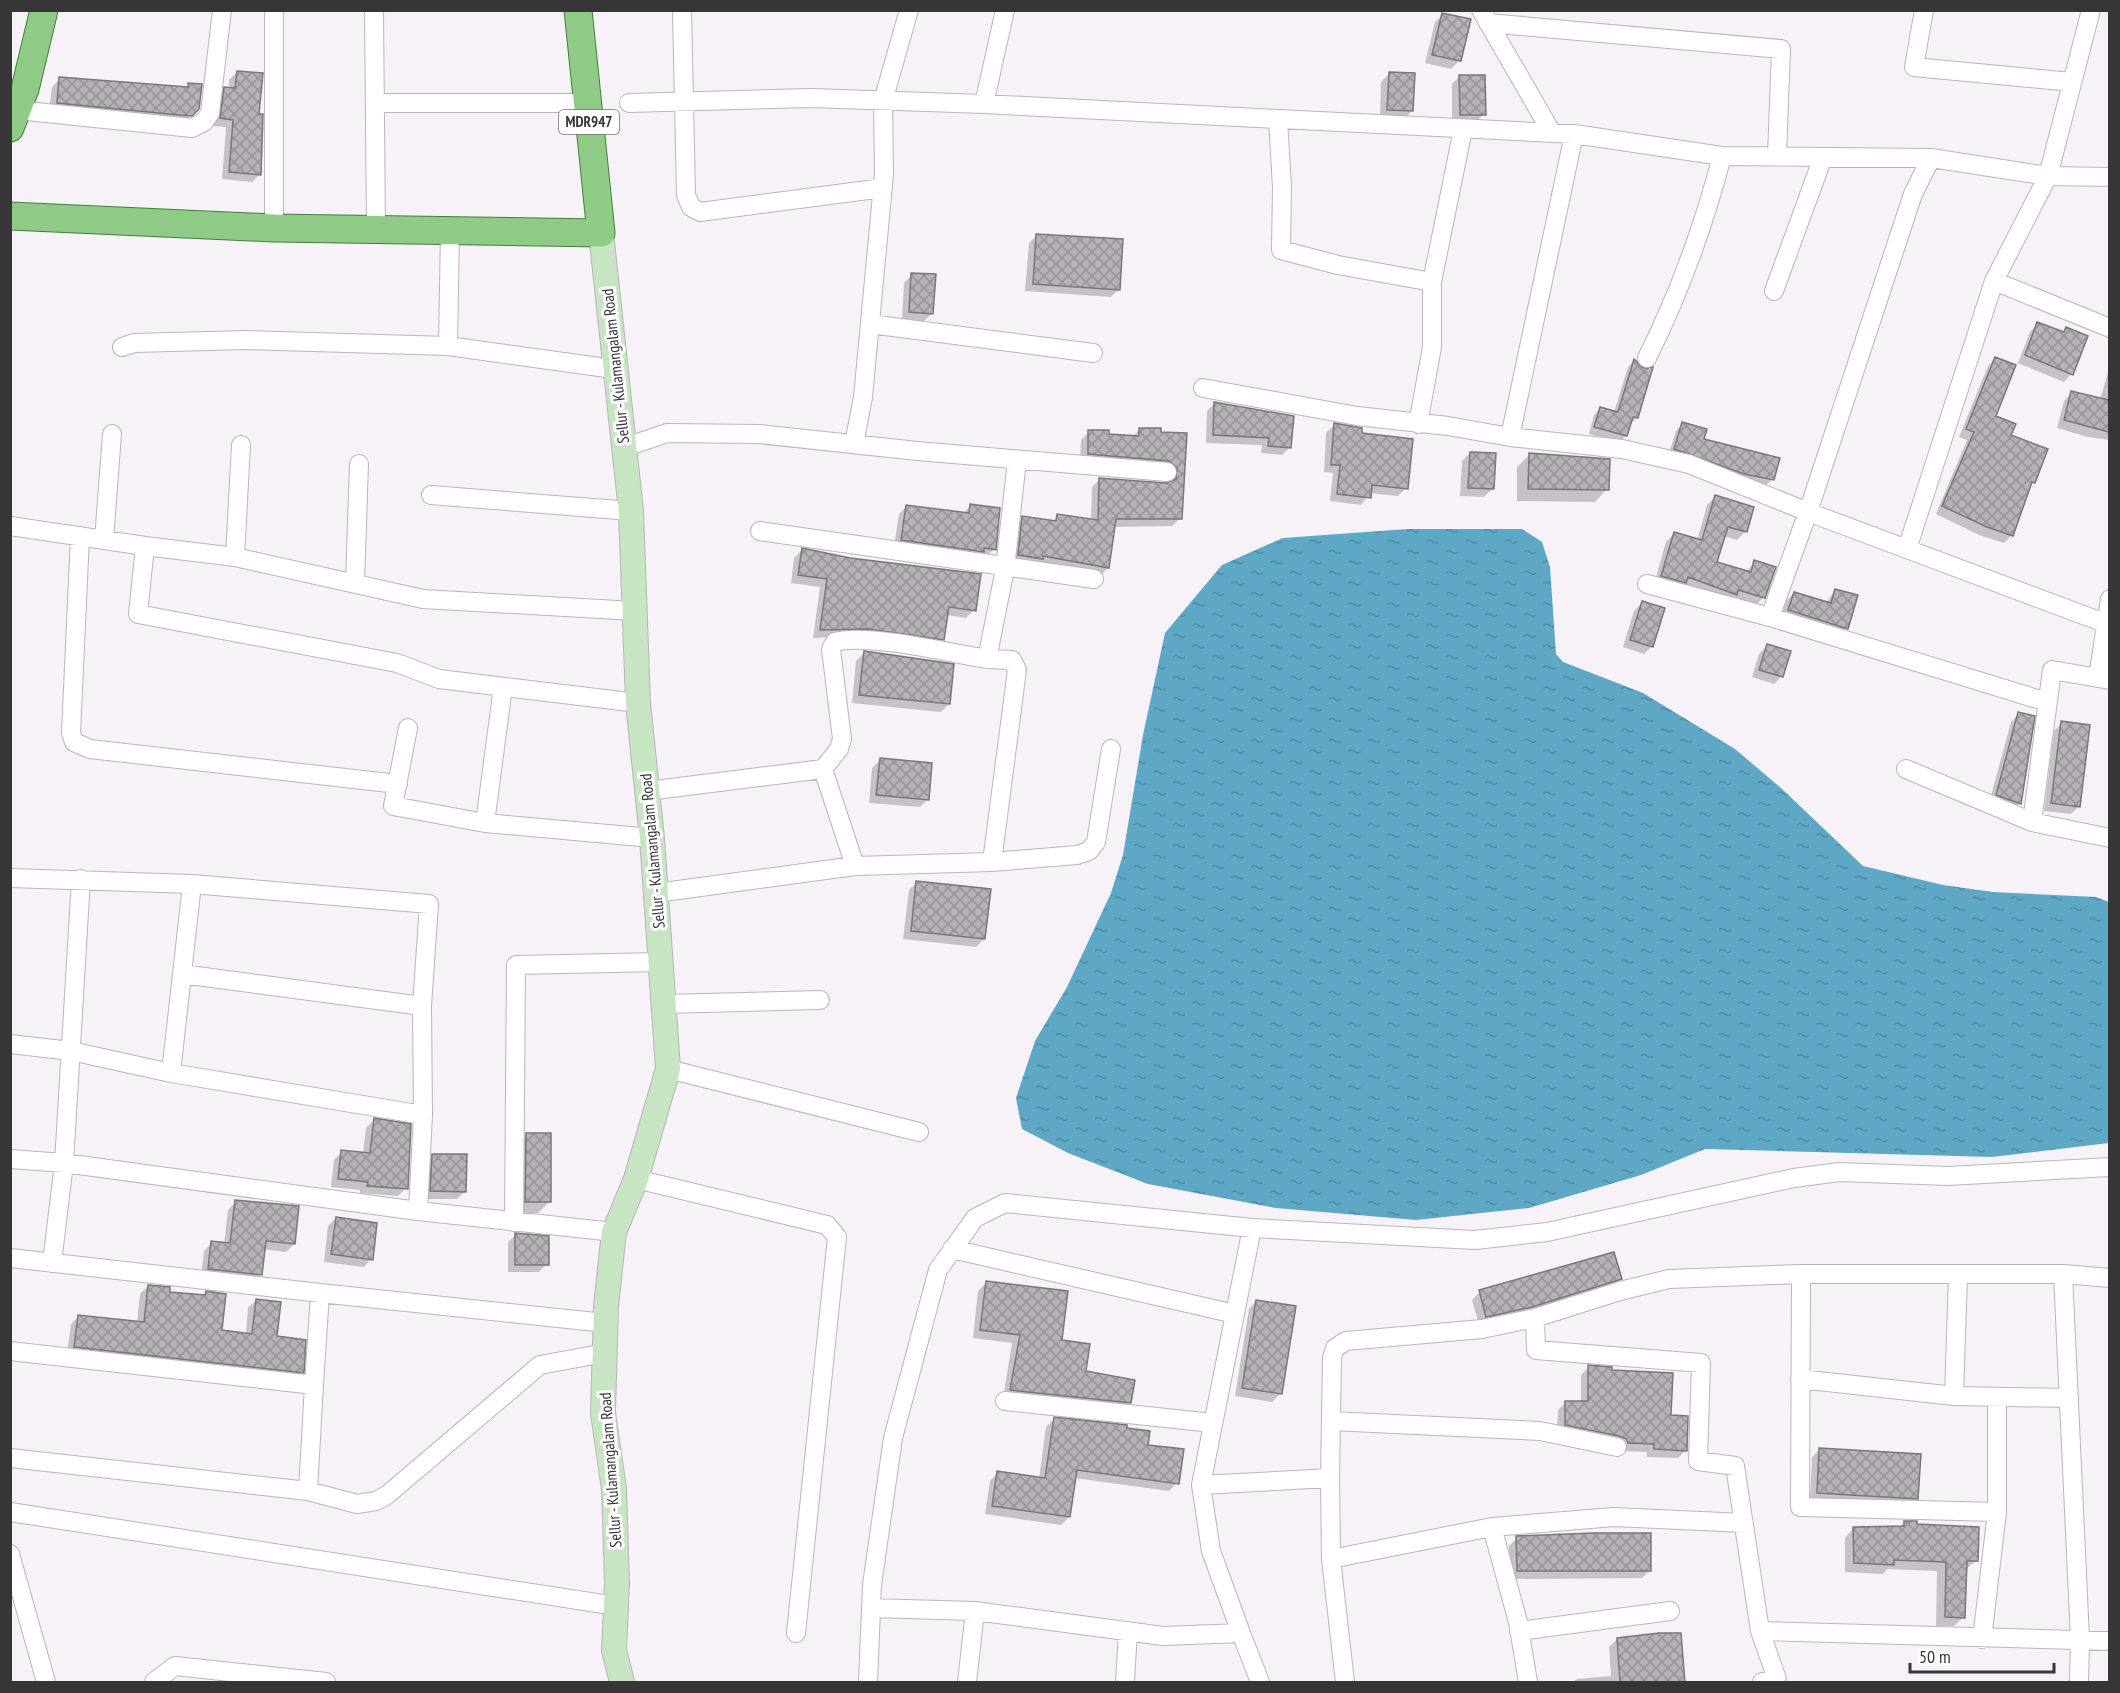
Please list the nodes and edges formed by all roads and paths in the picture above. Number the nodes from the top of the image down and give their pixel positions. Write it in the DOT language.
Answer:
graph roads {
  1 [pos="44,10"];
  2 [pos="222,10"];
  3 [pos="274,10"];
  4 [pos="374,10"];
  5 [pos="578,10"];
  6 [pos="682,10"];
  7 [pos="909,10"];
  8 [pos="1005,10"];
  9 [pos="1924,10"];
  10 [pos="2091,10"];
  11 [pos="1485,16"];
  12 [pos="2072,82"];
  13 [pos="883,100"];
  14 [pos="375,103"];
  15 [pos="587,103"];
  16 [pos="629,103"];
  17 [pos="682,103"];
  18 [pos="984,104"];
  19 [pos="14,119"];
  20 [pos="1278,120"];
  21 [pos="1463,129"];
  22 [pos="1552,133"];
  23 [pos="1574,134"];
  24 [pos="1722,156"];
  25 [pos="1776,156"];
  26 [pos="1823,157"];
  27 [pos="1931,158"];
  28 [pos="2048,176"];
  29 [pos="2109,177"];
  30 [pos="883,188"];
  31 [pos="10,216"];
  32 [pos="274,228"];
  33 [pos="376,230"];
  34 [pos="450,231"];
  35 [pos="601,233"];
  36 [pos="1994,281"];
  37 [pos="1432,282"];
  38 [pos="1774,291"];
  39 [pos="870,324"];
  40 [pos="2109,328"];
  41 [pos="122,346"];
  42 [pos="448,346"];
  43 [pos="1093,352"];
  44 [pos="1647,358"];
  45 [pos="614,369"];
  46 [pos="1203,388"];
  47 [pos="1418,424"];
  48 [pos="112,434"];
  49 [pos="1510,437"];
  50 [pos="854,444"];
  51 [pos="241,445"];
  52 [pos="623,448"];
  53 [pos="1017,460"];
  54 [pos="359,464"];
  55 [pos="1167,472"];
  56 [pos="431,495"];
  57 [pos="631,511"];
  58 [pos="1808,512"];
  59 [pos="10,526"];
  60 [pos="760,531"];
  61 [pos="80,536"];
  62 [pos="104,540"];
  63 [pos="145,546"];
  64 [pos="1907,549"];
  65 [pos="235,557"];
  66 [pos="1005,569"];
  67 [pos="1094,579"];
  68 [pos="355,584"];
  69 [pos="1647,584"];
  70 [pos="2109,599"];
  71 [pos="635,611"];
  72 [pos="1770,617"];
  73 [pos="2108,624"];
  74 [pos="987,659"];
  75 [pos="2104,679"];
  76 [pos="503,687"];
  77 [pos="2048,702"];
  78 [pos="638,703"];
  79 [pos="408,728"];
  80 [pos="1111,749"];
  81 [pos="830,760"];
  82 [pos="1906,769"];
  83 [pos="398,784"];
  84 [pos="647,791"];
  85 [pos="2032,822"];
  86 [pos="485,823"];
  87 [pos="652,838"];
  88 [pos="2109,838"];
  89 [pos="992,862"];
  90 [pos="855,866"];
  91 [pos="10,878"];
  92 [pos="81,879"];
  93 [pos="192,884"];
  94 [pos="656,893"];
  95 [pos="661,962"];
  96 [pos="182,974"];
  97 [pos="820,1000"];
  98 [pos="664,1004"];
  99 [pos="422,1006"];
  100 [pos="10,1044"];
  101 [pos="71,1051"];
  102 [pos="668,1069"];
  103 [pos="171,1073"];
  104 [pos="423,1115"];
  105 [pos="919,1132"];
  106 [pos="10,1159"];
  107 [pos="64,1163"];
  108 [pos="2109,1167"];
  109 [pos="636,1179"];
  110 [pos="418,1211"];
  111 [pos="514,1222"];
  112 [pos="1252,1228"];
  113 [pos="614,1232"];
  114 [pos="952,1249"];
  115 [pos="10,1258"];
  116 [pos="52,1263"];
  117 [pos="1801,1274"];
  118 [pos="1958,1274"];
  119 [pos="2063,1274"];
  120 [pos="2109,1278"];
  121 [pos="320,1293"];
  122 [pos="1234,1314"];
  123 [pos="1536,1318"];
  124 [pos="605,1323"];
  125 [pos="10,1351"];
  126 [pos="605,1353"];
  127 [pos="1800,1380"];
  128 [pos="314,1384"];
  129 [pos="1954,1396"];
  130 [pos="1997,1397"];
  131 [pos="2069,1398"];
  132 [pos="1005,1401"];
  133 [pos="1331,1422"];
  134 [pos="1213,1423"];
  135 [pos="1617,1447"];
  136 [pos="10,1458"];
  137 [pos="1330,1478"];
  138 [pos="1201,1485"];
  139 [pos="308,1491"];
  140 [pos="10,1512"];
  141 [pos="1997,1512"];
  142 [pos="1744,1523"];
  143 [pos="1492,1527"];
  144 [pos="10,1554"];
  145 [pos="1331,1559"];
  146 [pos="616,1606"];
  147 [pos="871,1608"];
  148 [pos="975,1611"];
  149 [pos="1670,1611"];
  150 [pos="1128,1631"];
  151 [pos="1519,1631"];
  152 [pos="1760,1631"];
  153 [pos="796,1633"];
  154 [pos="1241,1633"];
  155 [pos="1982,1639"];
  156 [pos="2080,1639"];
  157 [pos="2109,1641"];
  158 [pos="1772,1681"];
  159 [pos="46,1683"];
  160 [pos="154,1683"];
  161 [pos="326,1683"];
  162 [pos="622,1683"];
  163 [pos="868,1683"];
  164 [pos="967,1683"];
  165 [pos="1125,1683"];
  166 [pos="1260,1683"];
  167 [pos="1345,1683"];
  168 [pos="1527,1683"];
  169 [pos="2079,1683"];
  1 -- 19 [label="main road"];
  2 -- 19 [label="street"];
  3 -- 32 [label="street"];
  4 -- 14 [label="street"];
  5 -- 15 [label="main road, Sellur - Kulamangalam Road / MDR947"];
  6 -- 17 [label="street"];
  7 -- 13 [label="street"];
  8 -- 18 [label="street"];
  9 -- 12 [label="street"];
  10 -- 12 [label="street"];
  11 -- 22 [label="street"];
  11 -- 25 [label="street"];
  12 -- 28 [label="street"];
  13 -- 17 [label="street"];
  13 -- 18 [label="street"];
  13 -- 30 [label="street"];
  14 -- 15 [label="street"];
  14 -- 33 [label="street"];
  15 -- 35 [label="main road, Sellur - Kulamangalam Road / MDR947"];
  16 -- 17 [label="street"];
  17 -- 30 [label="street"];
  18 -- 20 [label="street"];
  20 -- 21 [label="street"];
  20 -- 37 [label="street"];
  21 -- 22 [label="street"];
  21 -- 37 [label="street"];
  22 -- 23 [label="street"];
  23 -- 24 [label="street"];
  23 -- 49 [label="street"];
  24 -- 25 [label="street"];
  24 -- 44 [label="street"];
  25 -- 26 [label="street"];
  26 -- 27 [label="street"];
  26 -- 38 [label="street"];
  27 -- 28 [label="street"];
  27 -- 58 [label="street"];
  28 -- 29 [label="street"];
  28 -- 36 [label="street"];
  30 -- 39 [label="street"];
  31 -- 32 [label="main road"];
  32 -- 33 [label="main road"];
  33 -- 34 [label="main road"];
  34 -- 35 [label="main road"];
  34 -- 42 [label="street"];
  35 -- 45 [label="main road, Sellur - Kulamangalam Road / MDR947"];
  36 -- 40 [label="street"];
  36 -- 64 [label="street"];
  37 -- 47 [label="street"];
  39 -- 43 [label="street"];
  39 -- 50 [label="street"];
  41 -- 42 [label="street"];
  42 -- 45 [label="street"];
  45 -- 52 [label="main road, Sellur - Kulamangalam Road / MDR947"];
  46 -- 47 [label="street"];
  47 -- 49 [label="street"];
  48 -- 62 [label="street"];
  49 -- 58 [label="street"];
  50 -- 52 [label="street"];
  50 -- 53 [label="street"];
  51 -- 65 [label="street"];
  52 -- 57 [label="main road, Sellur - Kulamangalam Road / MDR947"];
  53 -- 55 [label="street"];
  53 -- 66 [label="street"];
  54 -- 68 [label="street"];
  56 -- 57 [label="street"];
  57 -- 71 [label="main road, Sellur - Kulamangalam Road / MDR947"];
  58 -- 64 [label="street"];
  58 -- 72 [label="street"];
  59 -- 61 [label="street"];
  60 -- 66 [label="street"];
  61 -- 62 [label="street"];
  61 -- 83 [label="street"];
  62 -- 63 [label="street"];
  63 -- 65 [label="street"];
  63 -- 76 [label="street"];
  64 -- 73 [label="street"];
  65 -- 68 [label="street"];
  66 -- 67 [label="street"];
  66 -- 74 [label="street"];
  68 -- 71 [label="street"];
  69 -- 72 [label="street"];
  70 -- 73 [label="street"];
  71 -- 78 [label="main road, Sellur - Kulamangalam Road / MDR947"];
  72 -- 77 [label="street"];
  73 -- 75 [label="street"];
  74 -- 81 [label="street"];
  74 -- 89 [label="street"];
  75 -- 77 [label="street"];
  76 -- 78 [label="street"];
  76 -- 86 [label="street"];
  77 -- 85 [label="street"];
  78 -- 84 [label="main road, Sellur - Kulamangalam Road / MDR947"];
  79 -- 83 [label="street"];
  80 -- 89 [label="street"];
  81 -- 84 [label="street"];
  81 -- 90 [label="street"];
  82 -- 85 [label="street"];
  83 -- 86 [label="street"];
  84 -- 87 [label="main road, Sellur - Kulamangalam Road / MDR947"];
  85 -- 88 [label="street"];
  86 -- 87 [label="street"];
  87 -- 94 [label="main road, Sellur - Kulamangalam Road / MDR947"];
  89 -- 90 [label="street"];
  90 -- 94 [label="street"];
  91 -- 92 [label="street"];
  92 -- 93 [label="street"];
  92 -- 101 [label="street"];
  93 -- 96 [label="street"];
  93 -- 99 [label="street"];
  94 -- 95 [label="main road, Sellur - Kulamangalam Road / MDR947"];
  95 -- 98 [label="main road, Sellur - Kulamangalam Road / MDR947"];
  95 -- 111 [label="street"];
  96 -- 99 [label="street"];
  96 -- 103 [label="street"];
  97 -- 98 [label="street"];
  98 -- 102 [label="main road, Sellur - Kulamangalam Road / MDR947"];
  99 -- 104 [label="street"];
  100 -- 101 [label="street"];
  101 -- 103 [label="street"];
  101 -- 107 [label="street"];
  102 -- 105 [label="street"];
  102 -- 109 [label="main road, Sellur - Kulamangalam Road / MDR947"];
  103 -- 104 [label="street"];
  104 -- 110 [label="street"];
  106 -- 107 [label="street"];
  107 -- 110 [label="street"];
  107 -- 116 [label="street"];
  108 -- 112 [label="street"];
  109 -- 113 [label="main road, Sellur - Kulamangalam Road / MDR947"];
  109 -- 153 [label="street"];
  110 -- 111 [label="street"];
  111 -- 113 [label="street"];
  112 -- 114 [label="street"];
  112 -- 122 [label="street"];
  113 -- 124 [label="main road, Sellur - Kulamangalam Road / MDR947"];
  114 -- 122 [label="street"];
  114 -- 147 [label="street"];
  115 -- 116 [label="street"];
  116 -- 121 [label="street"];
  117 -- 118 [label="street"];
  117 -- 123 [label="street"];
  117 -- 127 [label="street"];
  118 -- 119 [label="street"];
  118 -- 129 [label="street"];
  119 -- 120 [label="street"];
  119 -- 131 [label="street"];
  121 -- 124 [label="street"];
  121 -- 128 [label="street"];
  122 -- 134 [label="street"];
  123 -- 133 [label="street"];
  123 -- 142 [label="street"];
  124 -- 126 [label="main road, Sellur - Kulamangalam Road / MDR947"];
  125 -- 128 [label="street"];
  126 -- 139 [label="street"];
  126 -- 146 [label="main road, Sellur - Kulamangalam Road / MDR947"];
  127 -- 129 [label="street"];
  127 -- 141 [label="street"];
  128 -- 139 [label="street"];
  129 -- 130 [label="street"];
  130 -- 131 [label="street"];
  130 -- 141 [label="street"];
  131 -- 156 [label="street"];
  132 -- 134 [label="street"];
  133 -- 135 [label="street"];
  133 -- 137 [label="street"];
  134 -- 138 [label="street"];
  136 -- 139 [label="street"];
  137 -- 138 [label="street"];
  137 -- 145 [label="street"];
  138 -- 154 [label="street"];
  140 -- 146 [label="street"];
  141 -- 155 [label="street"];
  142 -- 143 [label="street"];
  142 -- 152 [label="street"];
  143 -- 145 [label="street"];
  143 -- 151 [label="street"];
  144 -- 159 [label="street"];
  145 -- 167 [label="street"];
  146 -- 162 [label="main road, Sellur - Kulamangalam Road / MDR947"];
  147 -- 148 [label="street"];
  147 -- 163 [label="street"];
  148 -- 150 [label="street"];
  148 -- 164 [label="street"];
  149 -- 151 [label="street"];
  150 -- 154 [label="street"];
  150 -- 165 [label="street"];
  151 -- 168 [label="street"];
  152 -- 155 [label="street"];
  152 -- 158 [label="street"];
  154 -- 166 [label="street"];
  155 -- 156 [label="street"];
  156 -- 157 [label="street"];
  156 -- 169 [label="street"];
  160 -- 161 [label="street"];
}
